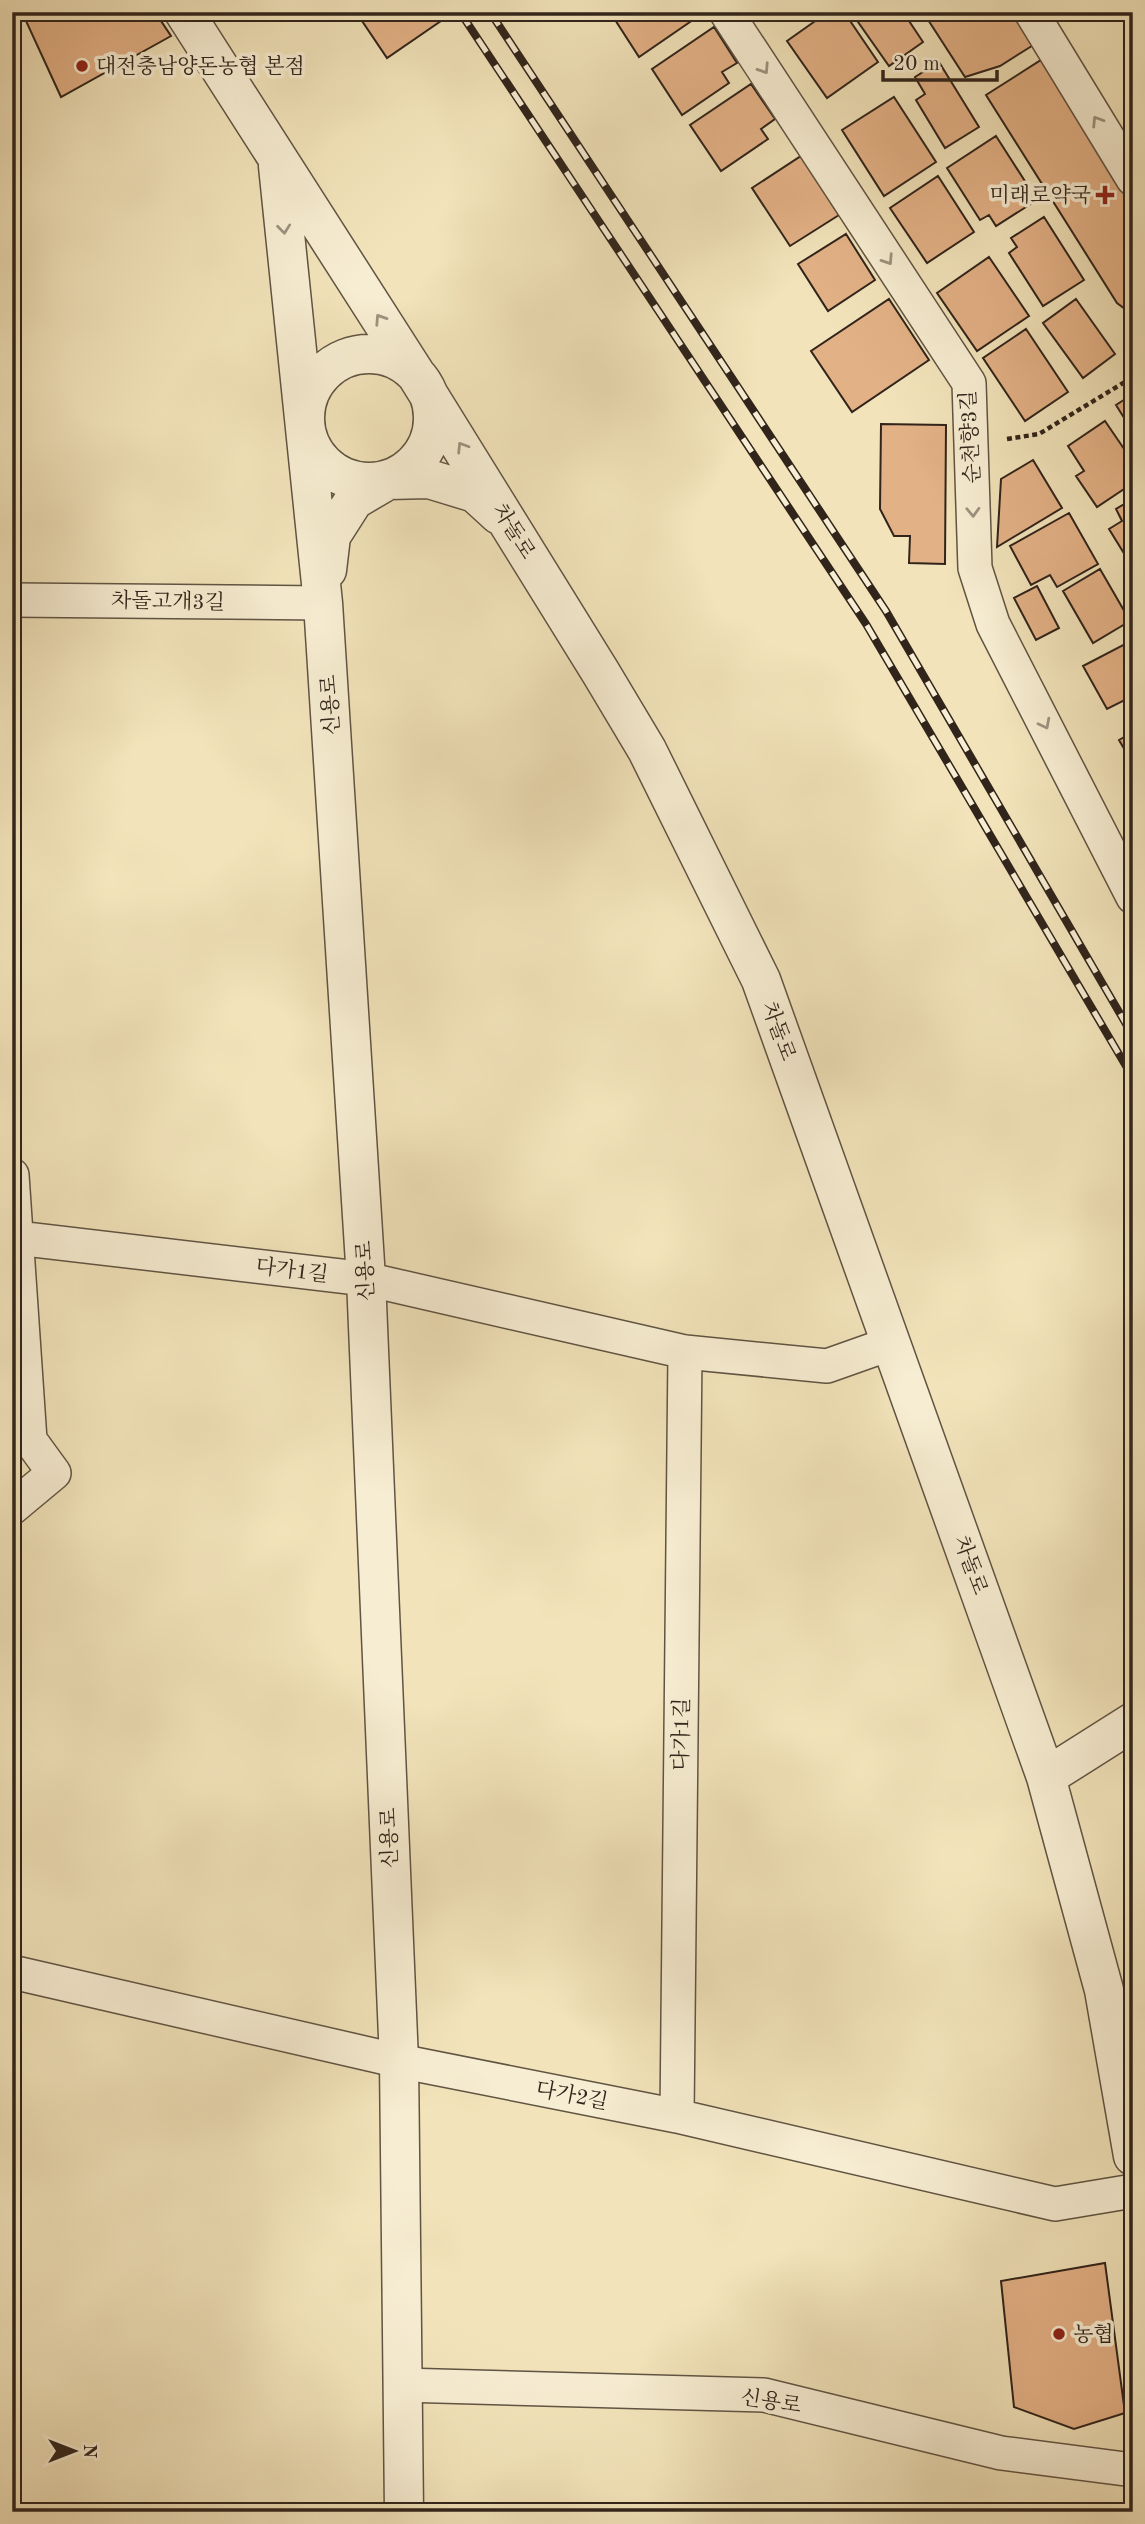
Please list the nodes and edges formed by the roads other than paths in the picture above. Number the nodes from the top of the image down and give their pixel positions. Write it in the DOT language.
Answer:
graph roads {
  1 [pos="184,12"];
  2 [pos="726,12"];
  3 [pos="1031,12"];
  4 [pos="277,161"];
  5 [pos="1133,179"];
  6 [pos="417,376"];
  7 [pos="305,429"];
  8 [pos="388,480"];
  9 [pos="511,526"];
  10 [pos="12,600"];
  11 [pos="323,603"];
  12 [pos="1133,897"];
  13 [pos="12,1175"];
  14 [pos="17,1238"];
  15 [pos="366,1279"];
  16 [pos="892,1343"];
  17 [pos="685,1352"];
  18 [pos="12,1508"];
  19 [pos="1133,1722"];
  20 [pos="1046,1777"];
  21 [pos="12,1972"];
  22 [pos="399,2061"];
  23 [pos="677,2116"];
  24 [pos="1133,2156"];
  25 [pos="1133,2191"];
  26 [pos="402,2385"];
  27 [pos="1133,2470"];
  28 [pos="404,2512"];
  1 -- 4 [label="street, 차돌로"];
  2 -- 12 [label="street, 순천향3길, one-way"];
  5 -- 3 [label="street, one-way"];
  6 -- 4 [label="street, 차돌로, one-way"];
  4 -- 7 [label="street, 신용로, one-way"];
  6 -- 7 [label="street"];
  6 -- 8 [label="street"];
  9 -- 6 [label="street, 차돌로, one-way"];
  7 -- 8 [label="street"];
  7 -- 11 [label="street, 신용로"];
  8 -- 9 [label="street"];
  8 -- 11 [label="street"];
  9 -- 16 [label="street, 차돌로"];
  10 -- 11 [label="street, 차돌고개3길"];
  11 -- 15 [label="street, 신용로"];
  13 -- 14 [label="street"];
  14 -- 15 [label="street, 다가1길"];
  14 -- 18 [label="street"];
  15 -- 17 [label="street, 다가1길"];
  15 -- 22 [label="street, 신용로"];
  16 -- 17 [label="street, 다가1길"];
  16 -- 20 [label="street, 차돌로"];
  17 -- 23 [label="street, 다가1길"];
  19 -- 20 [label="street"];
  20 -- 24 [label="street, 차돌로"];
  21 -- 22 [label="street, 다가2길"];
  22 -- 23 [label="street, 다가2길"];
  22 -- 26 [label="street, 신용로"];
  23 -- 25 [label="street, 다가2길"];
  26 -- 27 [label="street, 신용로"];
  26 -- 28 [label="street, 신용로"];
}
